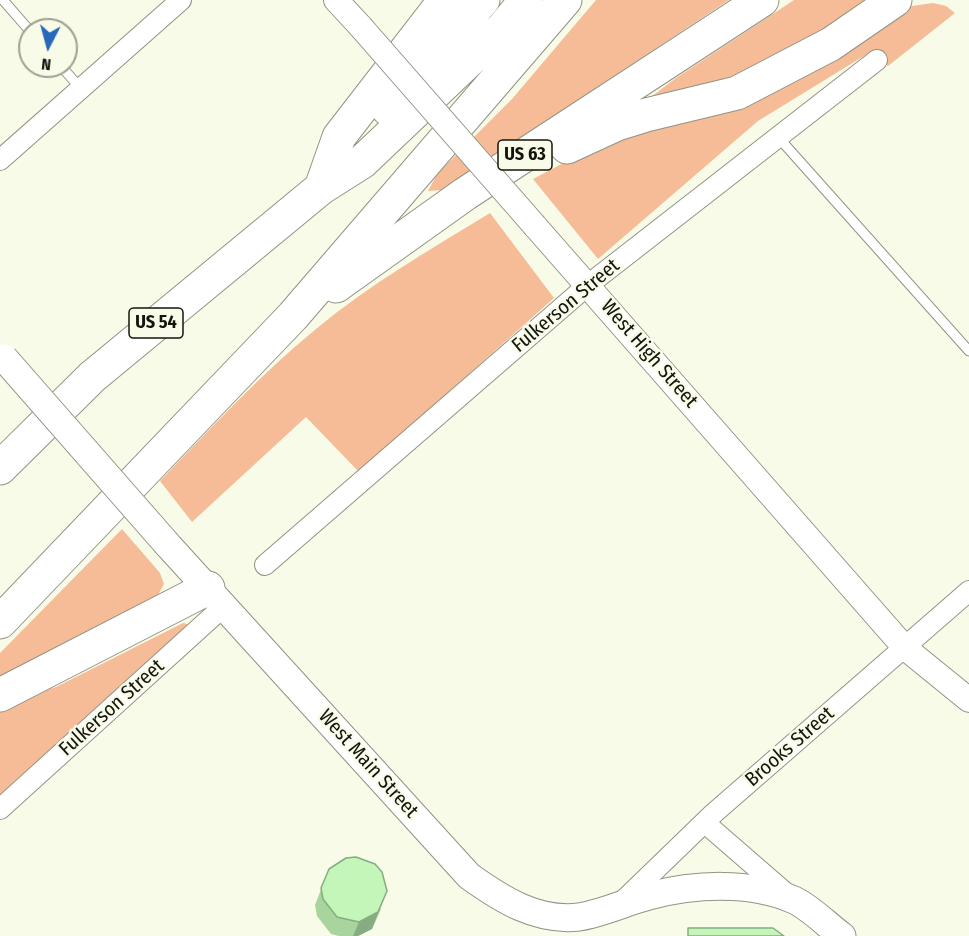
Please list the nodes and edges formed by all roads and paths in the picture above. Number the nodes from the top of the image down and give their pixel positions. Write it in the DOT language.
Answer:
graph roads {
  1 [pos="3,0"];
  2 [pos="181,0"];
  3 [pos="336,0"];
  4 [pos="445,0"];
  5 [pos="483,0"];
  6 [pos="526,0"];
  7 [pos="565,0"];
  8 [pos="762,0"];
  9 [pos="895,0"];
  10 [pos="19,18"];
  11 [pos="877,60"];
  12 [pos="71,78"];
  13 [pos="81,89"];
  14 [pos="778,137"];
  15 [pos="0,160"];
  16 [pos="321,188"];
  17 [pos="465,194"];
  18 [pos="588,285"];
  19 [pos="293,316"];
  20 [pos="969,351"];
  21 [pos="2,356"];
  22 [pos="0,468"];
  23 [pos="265,565"];
  24 [pos="969,591"];
  25 [pos="216,597"];
  26 [pos="0,622"];
  27 [pos="905,648"];
  28 [pos="0,695"];
  29 [pos="969,700"];
  30 [pos="0,809"];
  31 [pos="705,823"];
  32 [pos="795,901"];
  33 [pos="616,908"];
  34 [pos="842,936"];
  1 -- 10 [label="lane"];
  2 -- 13 [label="street"];
  3 -- 18 [label="street, West High Street, bridge"];
  4 -- 16 [label="highway"];
  5 -- 16 [label="highway"];
  6 -- 16 [label="highway, US 54"];
  7 -- 19 [label="highway"];
  8 -- 17 [label="highway, US 63"];
  9 -- 17 [label="highway"];
  11 -- 14 [label="street, Fulkerson Street"];
  12 -- 13 [label="lane"];
  13 -- 15 [label="street"];
  14 -- 18 [label="street, Fulkerson Street"];
  14 -- 20 [label="lane"];
  16 -- 22 [label="highway, US 54"];
  17 -- 19 [label="highway, US 63"];
  18 -- 23 [label="street, Fulkerson Street"];
  18 -- 27 [label="street, West High Street"];
  19 -- 26 [label="highway"];
  21 -- 25 [label="main road, West Main Street, bridge"];
  24 -- 27 [label="street, Brooks Street"];
  25 -- 28 [label="highway"];
  25 -- 30 [label="street, Fulkerson Street"];
  25 -- 33 [label="main road, West Main Street"];
  27 -- 29 [label="street, West High Street"];
  27 -- 31 [label="street, Brooks Street"];
  31 -- 32 [label="street"];
  31 -- 33 [label="street, Brooks Street"];
  32 -- 33 [label="main road, West Main Street"];
  32 -- 34 [label="main road, West Main Street"];
}
